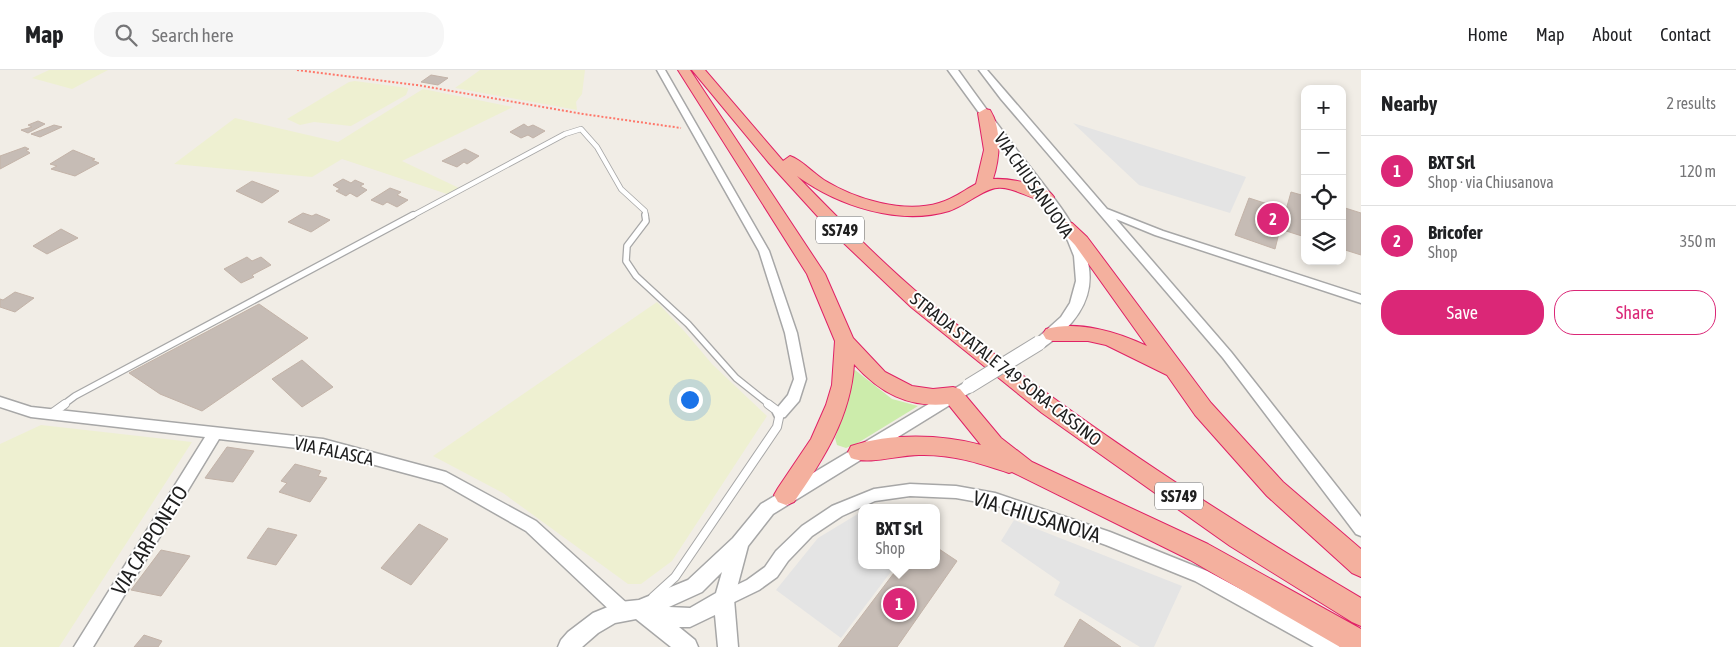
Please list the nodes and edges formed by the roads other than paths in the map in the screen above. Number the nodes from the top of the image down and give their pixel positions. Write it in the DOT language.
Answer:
graph roads {
  1 [pos="661,70"];
  2 [pos="684,70"];
  3 [pos="698,70"];
  4 [pos="702,70"];
  5 [pos="953,70"];
  6 [pos="983,70"];
  7 [pos="985,113"];
  8 [pos="983,186"];
  9 [pos="1046,197"];
  10 [pos="1102,210"];
  11 [pos="1066,226"];
  12 [pos="1361,299"];
  13 [pos="1046,339"];
  14 [pos="845,341"];
  15 [pos="1177,374"];
  16 [pos="961,391"];
  17 [pos="0,402"];
  18 [pos="780,413"];
  19 [pos="50,414"];
  20 [pos="215,433"];
  21 [pos="859,452"];
  22 [pos="1024,469"];
  23 [pos="786,495"];
  24 [pos="1361,529"];
  25 [pos="740,542"];
  26 [pos="1361,565"];
  27 [pos="724,599"];
  28 [pos="632,611"];
  29 [pos="1361,613"];
  30 [pos="1361,644"];
  31 [pos="83,647"];
  32 [pos="568,647"];
  33 [pos="688,647"];
  34 [pos="728,647"];
  35 [pos="1331,647"];
  1 -- 18 [label="street"];
  2 -- 14 [label="highway"];
  3 -- 29 [label="highway, STRADA STATALE 749 SORA-CASSINO / SS749"];
  4 -- 8 [label="highway"];
  5 -- 7 [label="street, VIA CHIUSANUOVA"];
  6 -- 10 [label="street"];
  7 -- 8 [label="highway"];
  7 -- 9 [label="street, VIA CHIUSANUOVA"];
  8 -- 9 [label="highway"];
  9 -- 11 [label="street, VIA CHIUSANUOVA"];
  10 -- 12 [label="street"];
  10 -- 24 [label="street"];
  11 -- 13 [label="street, VIA CHIUSANUOVA"];
  11 -- 15 [label="highway"];
  13 -- 15 [label="highway"];
  13 -- 16 [label="street, VIA CHIUSANUOVA, bridge"];
  14 -- 16 [label="highway"];
  14 -- 23 [label="highway"];
  15 -- 26 [label="highway"];
  16 -- 21 [label="street, VIA CHIUSANUOVA"];
  16 -- 22 [label="highway"];
  17 -- 19 [label="street, VIA FALASCA"];
  18 -- 19 [label="lane"];
  18 -- 28 [label="lane"];
  19 -- 20 [label="street, VIA FALASCA"];
  20 -- 28 [label="street, VIA FALASCA"];
  20 -- 31 [label="street, VIA CARPONETO"];
  21 -- 22 [label="highway"];
  21 -- 23 [label="street, VIA CHIUSANUOVA"];
  22 -- 30 [label="highway"];
  23 -- 25 [label="street, VIA CHIUSANUOVA"];
  25 -- 27 [label="street"];
  25 -- 28 [label="street, VIA CHIUSANUOVA"];
  27 -- 28 [label="street"];
  27 -- 34 [label="street"];
  27 -- 35 [label="street, VIA CHIUSANOVA"];
  28 -- 32 [label="street, VIA CHIUSANUOVA"];
  28 -- 33 [label="street"];
}
